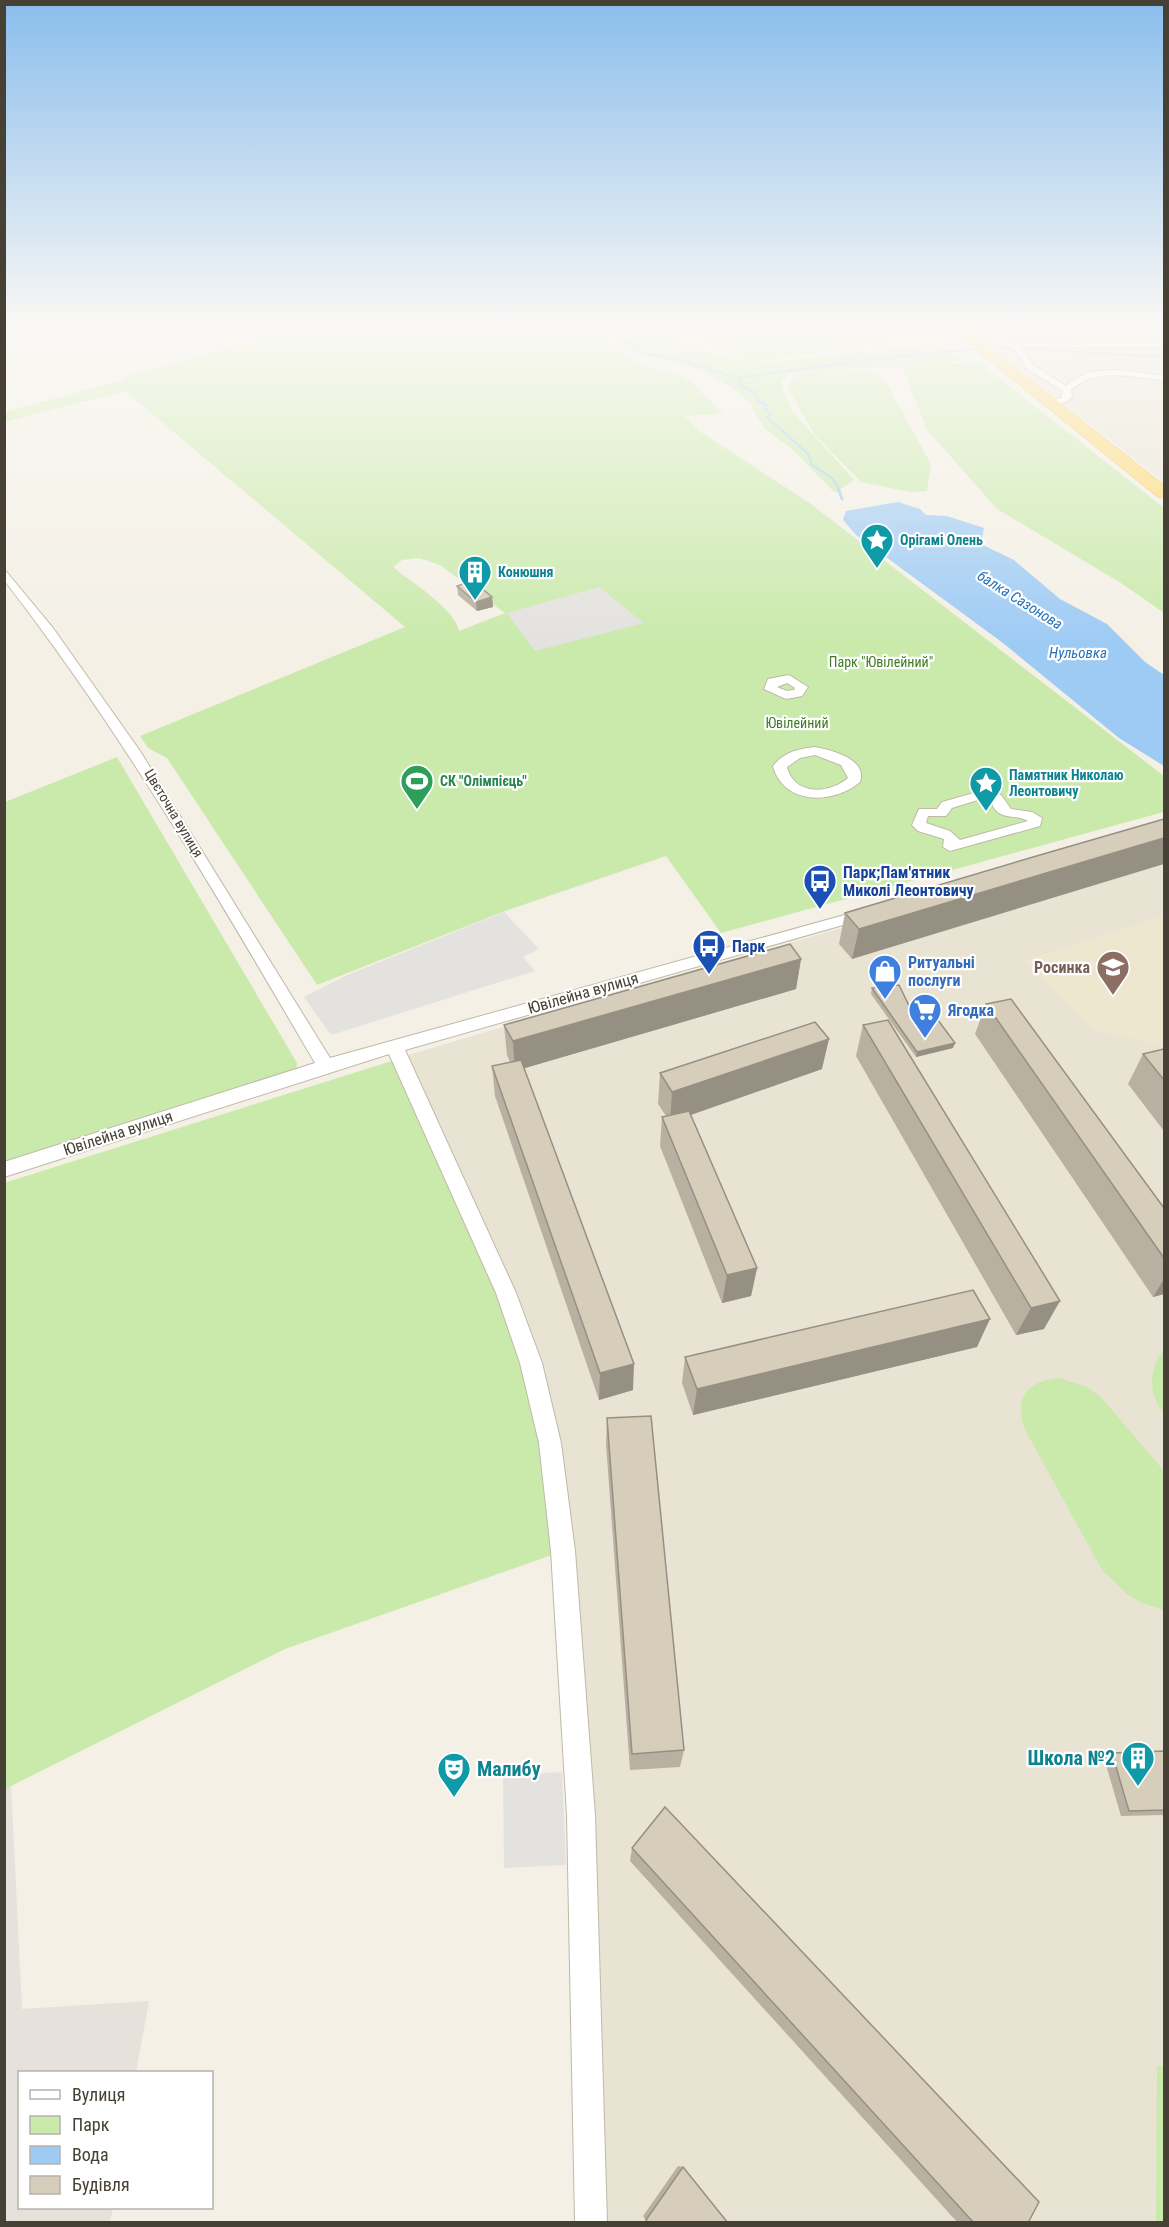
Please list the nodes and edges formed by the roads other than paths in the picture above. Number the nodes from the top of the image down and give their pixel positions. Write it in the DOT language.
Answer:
graph roads {
  1 [pos="1090,434"];
  2 [pos="1164,493"];
  3 [pos="4,572"];
  4 [pos="831,754"];
  5 [pos="919,821"];
  6 [pos="887,908"];
  7 [pos="394,1048"];
  8 [pos="326,1066"];
  9 [pos="4,1170"];
  10 [pos="591,2223"];
  1 -- 2 [label="highway"];
  3 -- 8 [label="street, Цвєточна вулиця"];
  4 -- 4 [label="street"];
  5 -- 5 [label="street"];
  6 -- 7 [label="street, Ювілейна вулиця"];
  7 -- 8 [label="street, Ювілейна вулиця"];
  7 -- 10 [label="street"];
  8 -- 9 [label="street, Ювілейна вулиця"];
}
